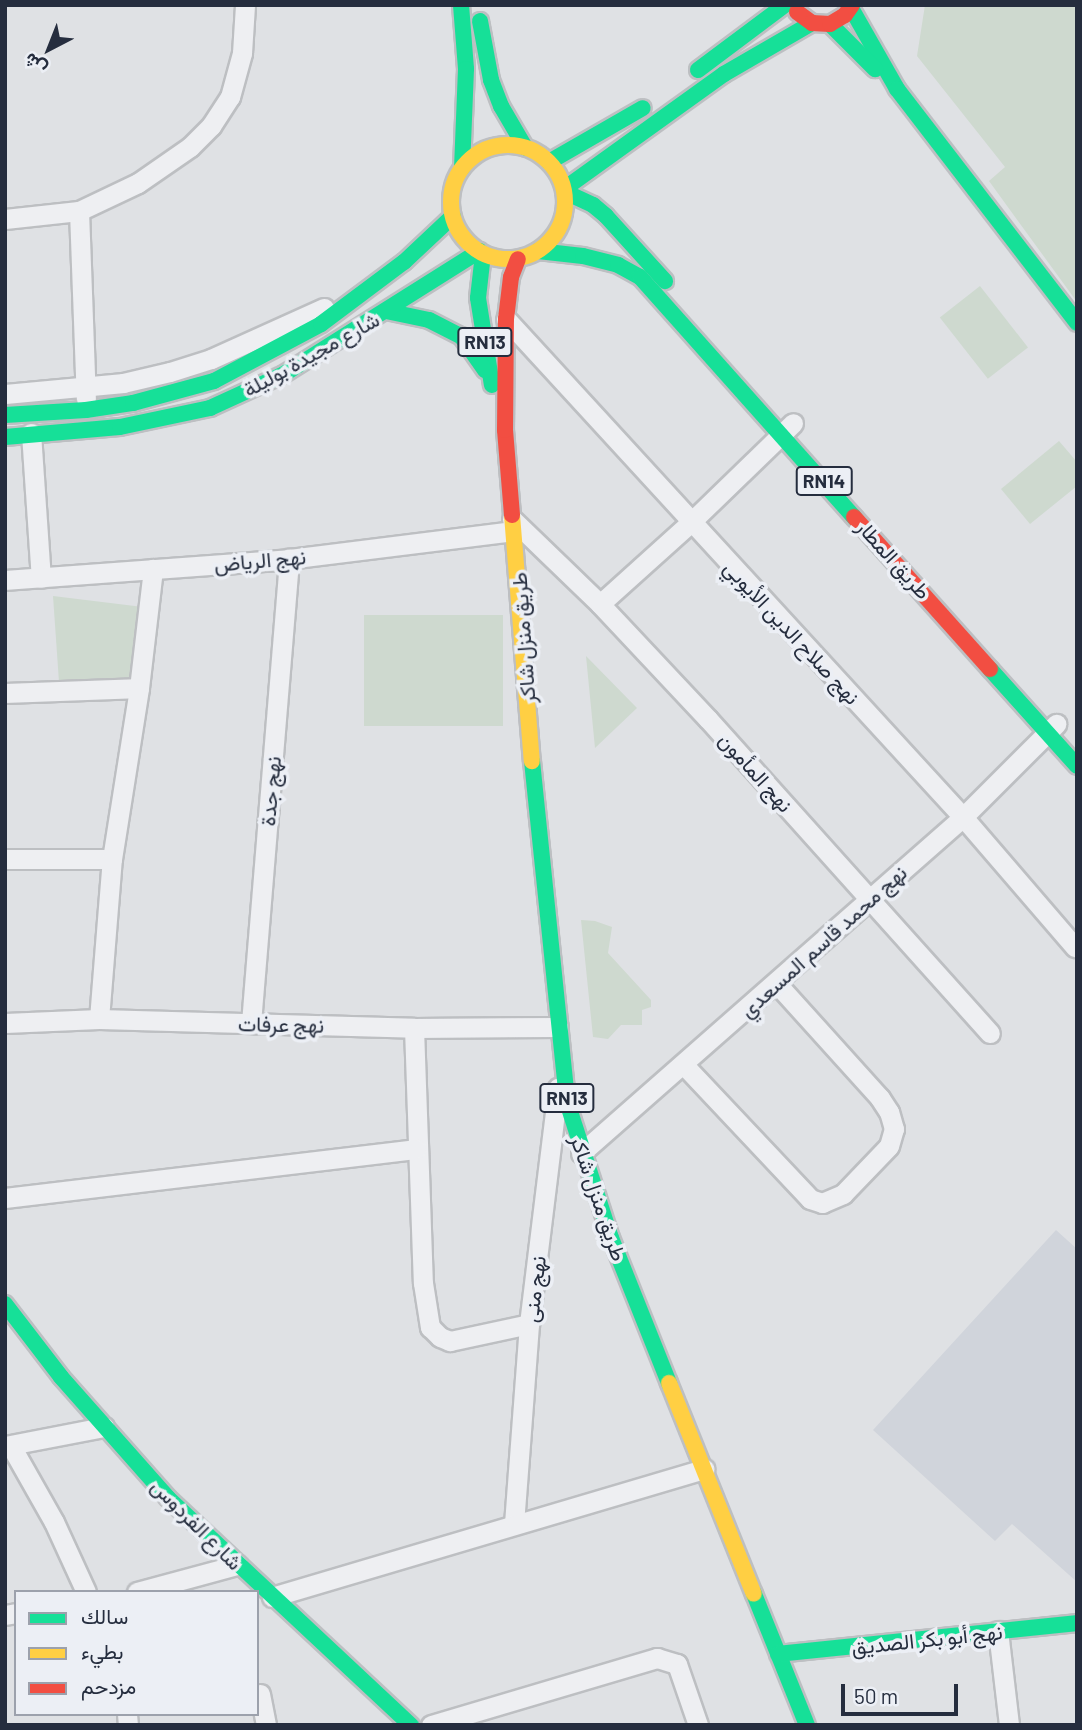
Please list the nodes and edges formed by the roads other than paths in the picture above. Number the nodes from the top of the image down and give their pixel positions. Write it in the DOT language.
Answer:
graph roads {
  1 [pos="245,5"];
  2 [pos="461,5"];
  3 [pos="478,5"];
  4 [pos="785,5"];
  5 [pos="793,5"];
  6 [pos="851,7"];
  7 [pos="812,23"];
  8 [pos="830,24"];
  9 [pos="683,81"];
  10 [pos="897,89"];
  11 [pos="652,102"];
  12 [pos="525,147"];
  13 [pos="550,162"];
  14 [pos="462,167"];
  15 [pos="564,190"];
  16 [pos="79,211"];
  17 [pos="453,216"];
  18 [pos="5,219"];
  19 [pos="538,251"];
  20 [pos="481,252"];
  21 [pos="518,259"];
  22 [pos="370,287"];
  23 [pos="386,312"];
  24 [pos="506,319"];
  25 [pos="1077,323"];
  26 [pos="491,382"];
  27 [pos="86,386"];
  28 [pos="5,394"];
  29 [pos="86,410"];
  30 [pos="5,415"];
  31 [pos="787,428"];
  32 [pos="505,430"];
  33 [pos="31,433"];
  34 [pos="5,437"];
  35 [pos="691,522"];
  36 [pos="513,525"];
  37 [pos="289,559"];
  38 [pos="153,569"];
  39 [pos="41,578"];
  40 [pos="5,580"];
  41 [pos="600,604"];
  42 [pos="139,688"];
  43 [pos="5,693"];
  44 [pos="1052,727"];
  45 [pos="1077,744"];
  46 [pos="1077,766"];
  47 [pos="963,817"];
  48 [pos="5,859"];
  49 [pos="112,859"];
  50 [pos="869,899"];
  51 [pos="1075,947"];
  52 [pos="776,983"];
  53 [pos="99,1020"];
  54 [pos="5,1023"];
  55 [pos="251,1023"];
  56 [pos="558,1027"];
  57 [pos="414,1028"];
  58 [pos="990,1033"];
  59 [pos="562,1055"];
  60 [pos="683,1064"];
  61 [pos="416,1149"];
  62 [pos="581,1153"];
  63 [pos="5,1198"];
  64 [pos="8,1312"];
  65 [pos="529,1324"];
  66 [pos="104,1427"];
  67 [pos="8,1446"];
  68 [pos="704,1469"];
  69 [pos="513,1524"];
  70 [pos="237,1564"];
  71 [pos="85,1590"];
  72 [pos="144,1590"];
  73 [pos="272,1597"];
  74 [pos="1077,1623"];
  75 [pos="998,1631"];
  76 [pos="778,1654"];
  77 [pos="260,1694"];
  78 [pos="266,1725"];
  79 [pos="411,1725"];
  80 [pos="431,1725"];
  81 [pos="698,1725"];
  82 [pos="807,1725"];
  83 [pos="1009,1725"];
  1 -- 16 [label="street"];
  2 -- 14 [label="main road"];
  3 -- 12 [label="main road"];
  4 -- 9 [label="main road"];
  5 -- 7 [label="main road"];
  6 -- 8 [label="main road"];
  6 -- 10 [label="main road"];
  7 -- 8 [label="main road"];
  7 -- 15 [label="main road"];
  8 -- 10 [label="main road"];
  10 -- 25 [label="main road"];
  11 -- 13 [label="main road"];
  12 -- 13 [label="main road"];
  12 -- 14 [label="main road"];
  13 -- 15 [label="main road"];
  14 -- 17 [label="main road"];
  15 -- 19 [label="main road"];
  15 -- 31 [label="main road, طريق المطار / RN14"];
  16 -- 18 [label="street"];
  16 -- 27 [label="street"];
  17 -- 20 [label="main road"];
  17 -- 22 [label="main road, شارع مجيدة بوليلة"];
  19 -- 21 [label="main road"];
  19 -- 31 [label="main road, طريق المطار / RN14"];
  20 -- 21 [label="main road"];
  20 -- 23 [label="main road, شارع مجيدة بوليلة"];
  20 -- 26 [label="main road, طريق منزل شاكر / RN13"];
  21 -- 24 [label="main road, طريق منزل شاكر / RN13"];
  22 -- 27 [label="street, شارع مجيدة بوليلة"];
  22 -- 29 [label="main road, شارع مجيدة بوليلة"];
  23 -- 26 [label="main road"];
  23 -- 33 [label="main road, شارع مجيدة بوليلة"];
  24 -- 32 [label="main road, طريق منزل شاكر / RN13"];
  24 -- 35 [label="street, نهج صلاح الدين الأيوبي"];
  26 -- 32 [label="main road, طريق منزل شاكر / RN13"];
  27 -- 28 [label="street, شارع مجيدة بوليلة"];
  27 -- 29 [label="street"];
  29 -- 30 [label="main road, شارع مجيدة بوليلة"];
  31 -- 35 [label="street"];
  31 -- 44 [label="main road, طريق المطار / RN14"];
  32 -- 36 [label="main road, طريق منزل شاكر / RN13"];
  33 -- 34 [label="main road, شارع مجيدة بوليلة"];
  33 -- 39 [label="street"];
  35 -- 41 [label="street"];
  35 -- 47 [label="street, نهج صلاح الدين الأيوبي"];
  36 -- 37 [label="street, نهج الرياض"];
  36 -- 41 [label="street, نهج المأمون"];
  36 -- 56 [label="main road, طريق منزل شاكر / RN13"];
  37 -- 38 [label="street, نهج الرياض"];
  37 -- 55 [label="street, نهج جدة"];
  38 -- 39 [label="street, نهج الرياض"];
  38 -- 42 [label="street"];
  39 -- 40 [label="street, نهج الرياض"];
  41 -- 50 [label="street, نهج المأمون"];
  42 -- 43 [label="street"];
  42 -- 49 [label="street"];
  44 -- 45 [label="main road, طريق المطار / RN14"];
  44 -- 46 [label="main road, طريق المطار / RN14"];
  44 -- 47 [label="street, نهج محمد قاسم المسعدي"];
  47 -- 50 [label="street, نهج محمد قاسم المسعدي"];
  47 -- 51 [label="street, نهج صلاح الدين الأيوبي"];
  48 -- 49 [label="street"];
  49 -- 53 [label="street"];
  50 -- 52 [label="street, نهج محمد قاسم المسعدي"];
  50 -- 58 [label="street, نهج المأمون"];
  52 -- 60 [label="street, نهج محمد قاسم المسعدي"];
  52 -- 60 [label="street"];
  53 -- 54 [label="street, نهج عرفات"];
  53 -- 55 [label="street, نهج عرفات"];
  55 -- 57 [label="street, نهج عرفات"];
  56 -- 57 [label="street, نهج عرفات"];
  56 -- 59 [label="main road, طريق منزل شاكر / RN13"];
  57 -- 61 [label="street"];
  59 -- 62 [label="main road, طريق منزل شاكر / RN13"];
  59 -- 65 [label="street, نهج منى"];
  60 -- 62 [label="street, نهج محمد قاسم المسعدي"];
  61 -- 63 [label="street"];
  61 -- 65 [label="street"];
  62 -- 68 [label="main road, طريق منزل شاكر / RN13"];
  64 -- 66 [label="main road, شارع الفردوس"];
  65 -- 69 [label="street, نهج منى"];
  66 -- 67 [label="street"];
  66 -- 70 [label="main road, شارع الفردوس"];
  67 -- 71 [label="street"];
  68 -- 69 [label="street"];
  68 -- 76 [label="main road, طريق منزل شاكر / RN13"];
  69 -- 73 [label="street"];
  70 -- 72 [label="street"];
  70 -- 73 [label="main road, شارع الفردوس"];
  73 -- 79 [label="main road, شارع الفردوس"];
  74 -- 75 [label="main road, نهج أبو بكر الصديق"];
  75 -- 76 [label="main road, نهج أبو بكر الصديق"];
  75 -- 83 [label="street"];
  76 -- 82 [label="main road, طريق منزل شاكر / RN13"];
  77 -- 78 [label="street"];
  80 -- 81 [label="street"];
}
